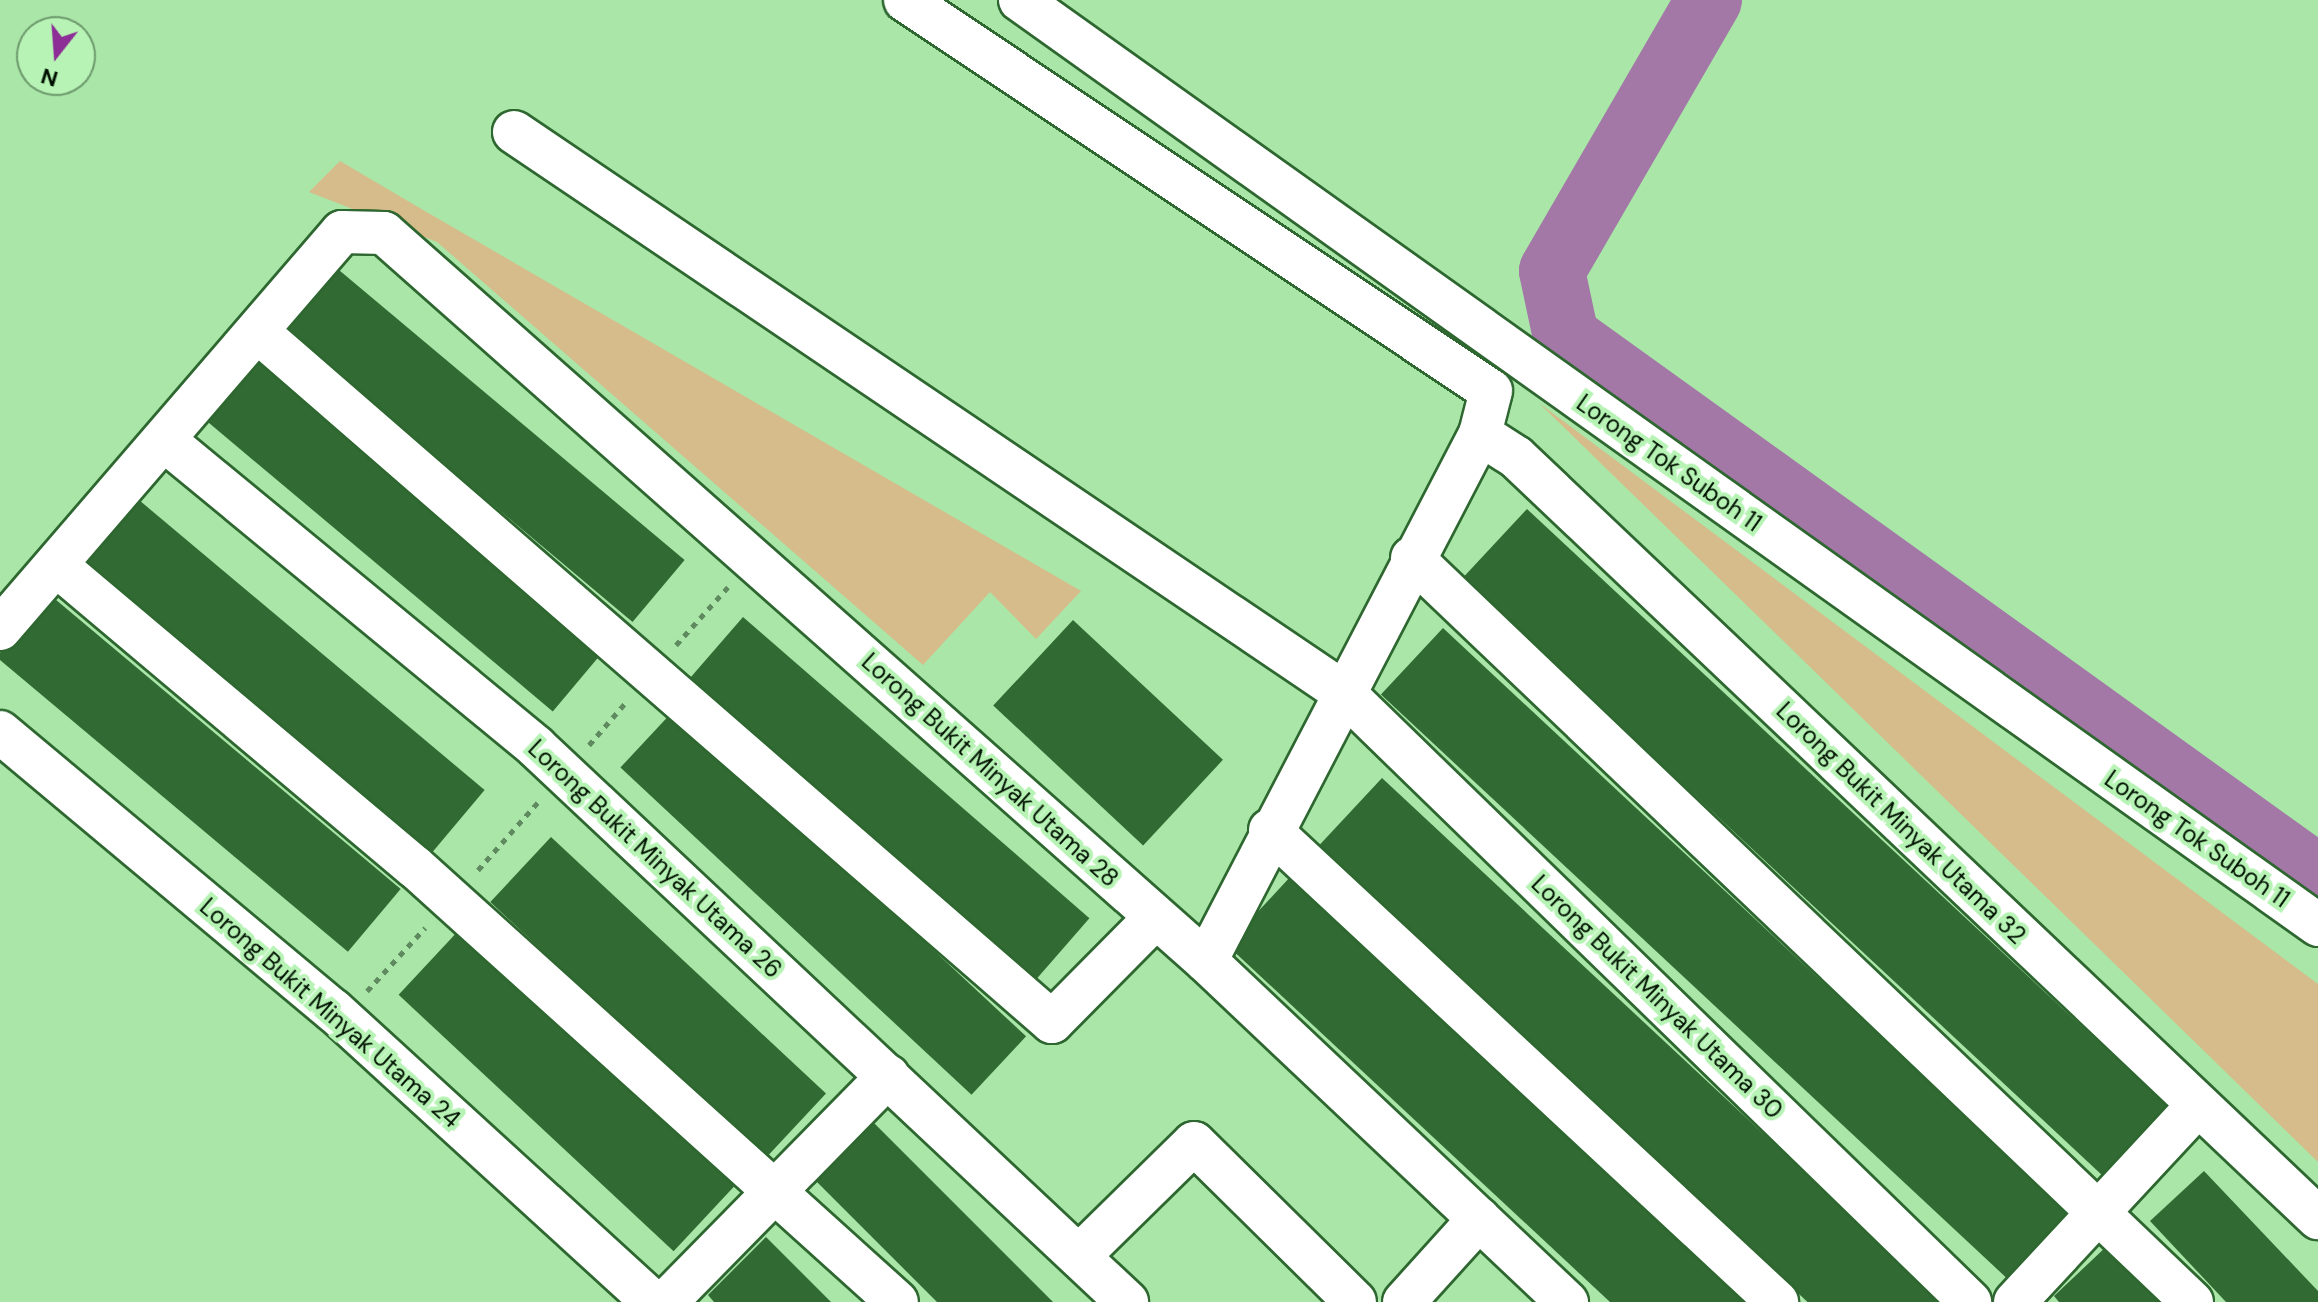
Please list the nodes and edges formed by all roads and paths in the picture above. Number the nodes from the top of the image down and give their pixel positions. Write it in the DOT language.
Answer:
graph roads {
  1 [pos="905,0"];
  2 [pos="1020,0"];
  3 [pos="514,132"];
  4 [pos="258,332"];
  5 [pos="1480,434"];
  6 [pos="164,440"];
  7 [pos="1412,558"];
  8 [pos="56,565"];
  9 [pos="0,629"];
  10 [pos="1343,692"];
  11 [pos="0,732"];
  12 [pos="1270,830"];
  13 [pos="1155,918"];
  14 [pos="2318,925"];
  15 [pos="1206,961"];
  16 [pos="888,1076"];
  17 [pos="2197,1106"];
  18 [pos="774,1191"];
  19 [pos="2099,1211"];
  20 [pos="2318,1218"];
  21 [pos="1479,1219"];
  22 [pos="1079,1256"];
  23 [pos="653,1302"];
  24 [pos="666,1302"];
  25 [pos="897,1302"];
  26 [pos="1127,1302"];
  27 [pos="1355,1302"];
  28 [pos="1404,1302"];
  29 [pos="1567,1302"];
  30 [pos="1777,1302"];
  31 [pos="1970,1302"];
  32 [pos="2015,1302"];
  33 [pos="2192,1302"];
  1 -- 5 [label="street"];
  2 -- 14 [label="street, Lorong Tok Suboh 11"];
  3 -- 10 [label="street, Lorong Bukit Minyak Utama 30"];
  4 -- 6 [label="street, Lorong Bukit Minyak Utama 28"];
  4 -- 13 [label="street"];
  4 -- 13 [label="street, Lorong Bukit Minyak Utama 28"];
  5 -- 7 [label="street"];
  5 -- 17 [label="street, Lorong Bukit Minyak Utama 32"];
  6 -- 8 [label="street, Lorong Bukit Minyak Utama 28"];
  6 -- 16 [label="street, Lorong Bukit Minyak Utama 26"];
  7 -- 10 [label="street"];
  7 -- 19 [label="street"];
  8 -- 9 [label="street, Lorong Bukit Minyak Utama 28"];
  8 -- 18 [label="street"];
  10 -- 12 [label="street"];
  10 -- 31 [label="street, Lorong Bukit Minyak Utama 30"];
  11 -- 23 [label="street, Lorong Bukit Minyak Utama 24"];
  12 -- 15 [label="street"];
  12 -- 30 [label="street"];
  13 -- 15 [label="street, Lorong Bukit Minyak Utama 28"];
  15 -- 21 [label="street, Lorong Bukit Minyak Utama 28"];
  16 -- 18 [label="street"];
  16 -- 22 [label="street, Lorong Bukit Minyak Utama 26"];
  17 -- 19 [label="street"];
  17 -- 20 [label="street, Lorong Bukit Minyak Utama 32"];
  18 -- 24 [label="street"];
  18 -- 25 [label="street"];
  19 -- 32 [label="street"];
  19 -- 33 [label="street"];
  21 -- 28 [label="street"];
  21 -- 29 [label="street, Lorong Bukit Minyak Utama 28"];
  22 -- 26 [label="street, Lorong Bukit Minyak Utama 26"];
  22 -- 27 [label="street"];
}
